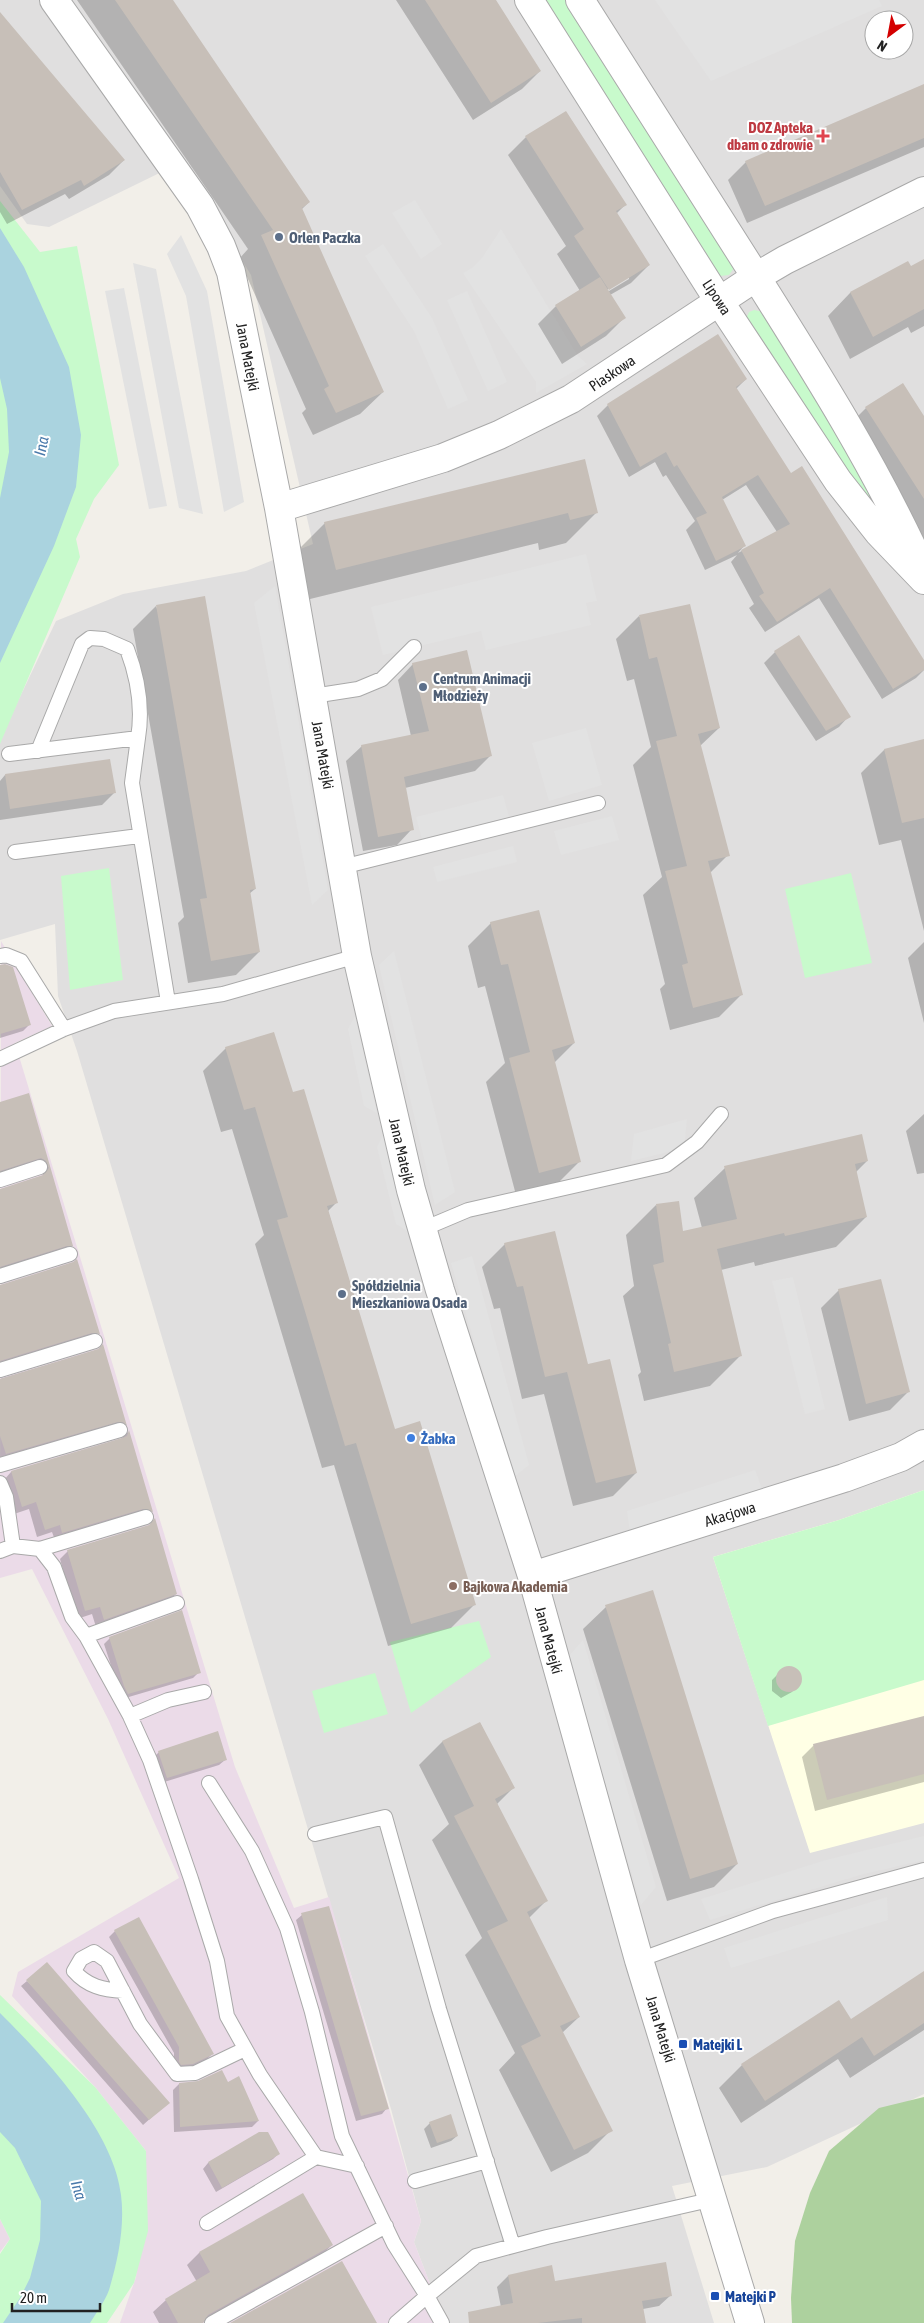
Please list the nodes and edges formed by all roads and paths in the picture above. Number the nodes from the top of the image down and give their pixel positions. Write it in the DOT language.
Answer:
graph roads {
  1 [pos="54,0"];
  2 [pos="529,0"];
  3 [pos="580,0"];
  4 [pos="924,191"];
  5 [pos="756,277"];
  6 [pos="719,302"];
  7 [pos="279,508"];
  8 [pos="924,573"];
  9 [pos="924,580"];
  10 [pos="414,647"];
  11 [pos="313,696"];
  12 [pos="138,738"];
  13 [pos="38,751"];
  14 [pos="9,754"];
  15 [pos="598,803"];
  16 [pos="139,836"];
  17 [pos="15,852"];
  18 [pos="342,867"];
  19 [pos="0,956"];
  20 [pos="357,956"];
  21 [pos="168,1002"];
  22 [pos="64,1029"];
  23 [pos="0,1059"];
  24 [pos="721,1114"];
  25 [pos="40,1167"];
  26 [pos="0,1180"];
  27 [pos="423,1229"];
  28 [pos="70,1254"];
  29 [pos="0,1276"];
  30 [pos="95,1341"];
  31 [pos="0,1370"];
  32 [pos="120,1430"];
  33 [pos="924,1444"];
  34 [pos="0,1465"];
  35 [pos="0,1483"];
  36 [pos="146,1517"];
  37 [pos="13,1546"];
  38 [pos="40,1549"];
  39 [pos="0,1551"];
  40 [pos="532,1576"];
  41 [pos="177,1603"];
  42 [pos="86,1636"];
  43 [pos="204,1692"];
  44 [pos="130,1716"];
  45 [pos="209,1783"];
  46 [pos="314,1834"];
  47 [pos="924,1870"];
  48 [pos="639,1960"];
  49 [pos="123,1991"];
  50 [pos="246,2049"];
  51 [pos="316,2157"];
  52 [pos="486,2160"];
  53 [pos="357,2166"];
  54 [pos="415,2181"];
  55 [pos="714,2200"];
  56 [pos="207,2223"];
  57 [pos="386,2226"];
  58 [pos="513,2246"];
  59 [pos="427,2296"];
  60 [pos="212,2323"];
  61 [pos="396,2323"];
  62 [pos="442,2323"];
  63 [pos="750,2323"];
  1 -- 7 [label="street, Jana Matejki"];
  2 -- 6 [label="street, Lipowa"];
  3 -- 5 [label="street"];
  4 -- 5 [label="street, Piaskowa"];
  5 -- 6 [label="street, Piaskowa"];
  5 -- 8 [label="street"];
  6 -- 7 [label="street, Piaskowa"];
  6 -- 9 [label="street, Lipowa"];
  7 -- 11 [label="street, Jana Matejki"];
  10 -- 11 [label="lane"];
  11 -- 18 [label="street, Jana Matejki"];
  12 -- 13 [label="lane"];
  12 -- 13 [label="lane"];
  12 -- 16 [label="lane"];
  13 -- 14 [label="lane"];
  15 -- 18 [label="lane"];
  16 -- 17 [label="lane"];
  16 -- 21 [label="lane"];
  18 -- 20 [label="street, Jana Matejki"];
  19 -- 22 [label="lane"];
  20 -- 21 [label="lane"];
  20 -- 27 [label="street, Jana Matejki"];
  21 -- 22 [label="lane"];
  22 -- 23 [label="lane"];
  24 -- 27 [label="lane"];
  25 -- 26 [label="lane"];
  27 -- 40 [label="street, Jana Matejki"];
  28 -- 29 [label="lane"];
  30 -- 31 [label="lane"];
  32 -- 34 [label="lane"];
  33 -- 40 [label="street, Akacjowa"];
  35 -- 37 [label="lane"];
  36 -- 38 [label="lane"];
  37 -- 38 [label="lane"];
  37 -- 39 [label="lane"];
  38 -- 42 [label="lane"];
  40 -- 48 [label="street, Jana Matejki"];
  41 -- 42 [label="lane"];
  42 -- 44 [label="lane"];
  43 -- 44 [label="lane"];
  44 -- 50 [label="lane"];
  45 -- 53 [label="lane"];
  46 -- 52 [label="lane"];
  47 -- 48 [label="lane"];
  48 -- 55 [label="street, Jana Matejki"];
  49 -- 50 [label="lane"];
  50 -- 51 [label="lane"];
  51 -- 53 [label="lane"];
  51 -- 56 [label="lane"];
  52 -- 54 [label="lane"];
  52 -- 58 [label="lane"];
  53 -- 57 [label="lane"];
  55 -- 58 [label="lane"];
  55 -- 63 [label="street, Jana Matejki"];
  57 -- 59 [label="lane"];
  57 -- 60 [label="lane"];
  58 -- 59 [label="lane"];
  59 -- 61 [label="lane"];
  59 -- 62 [label="lane"];
}
